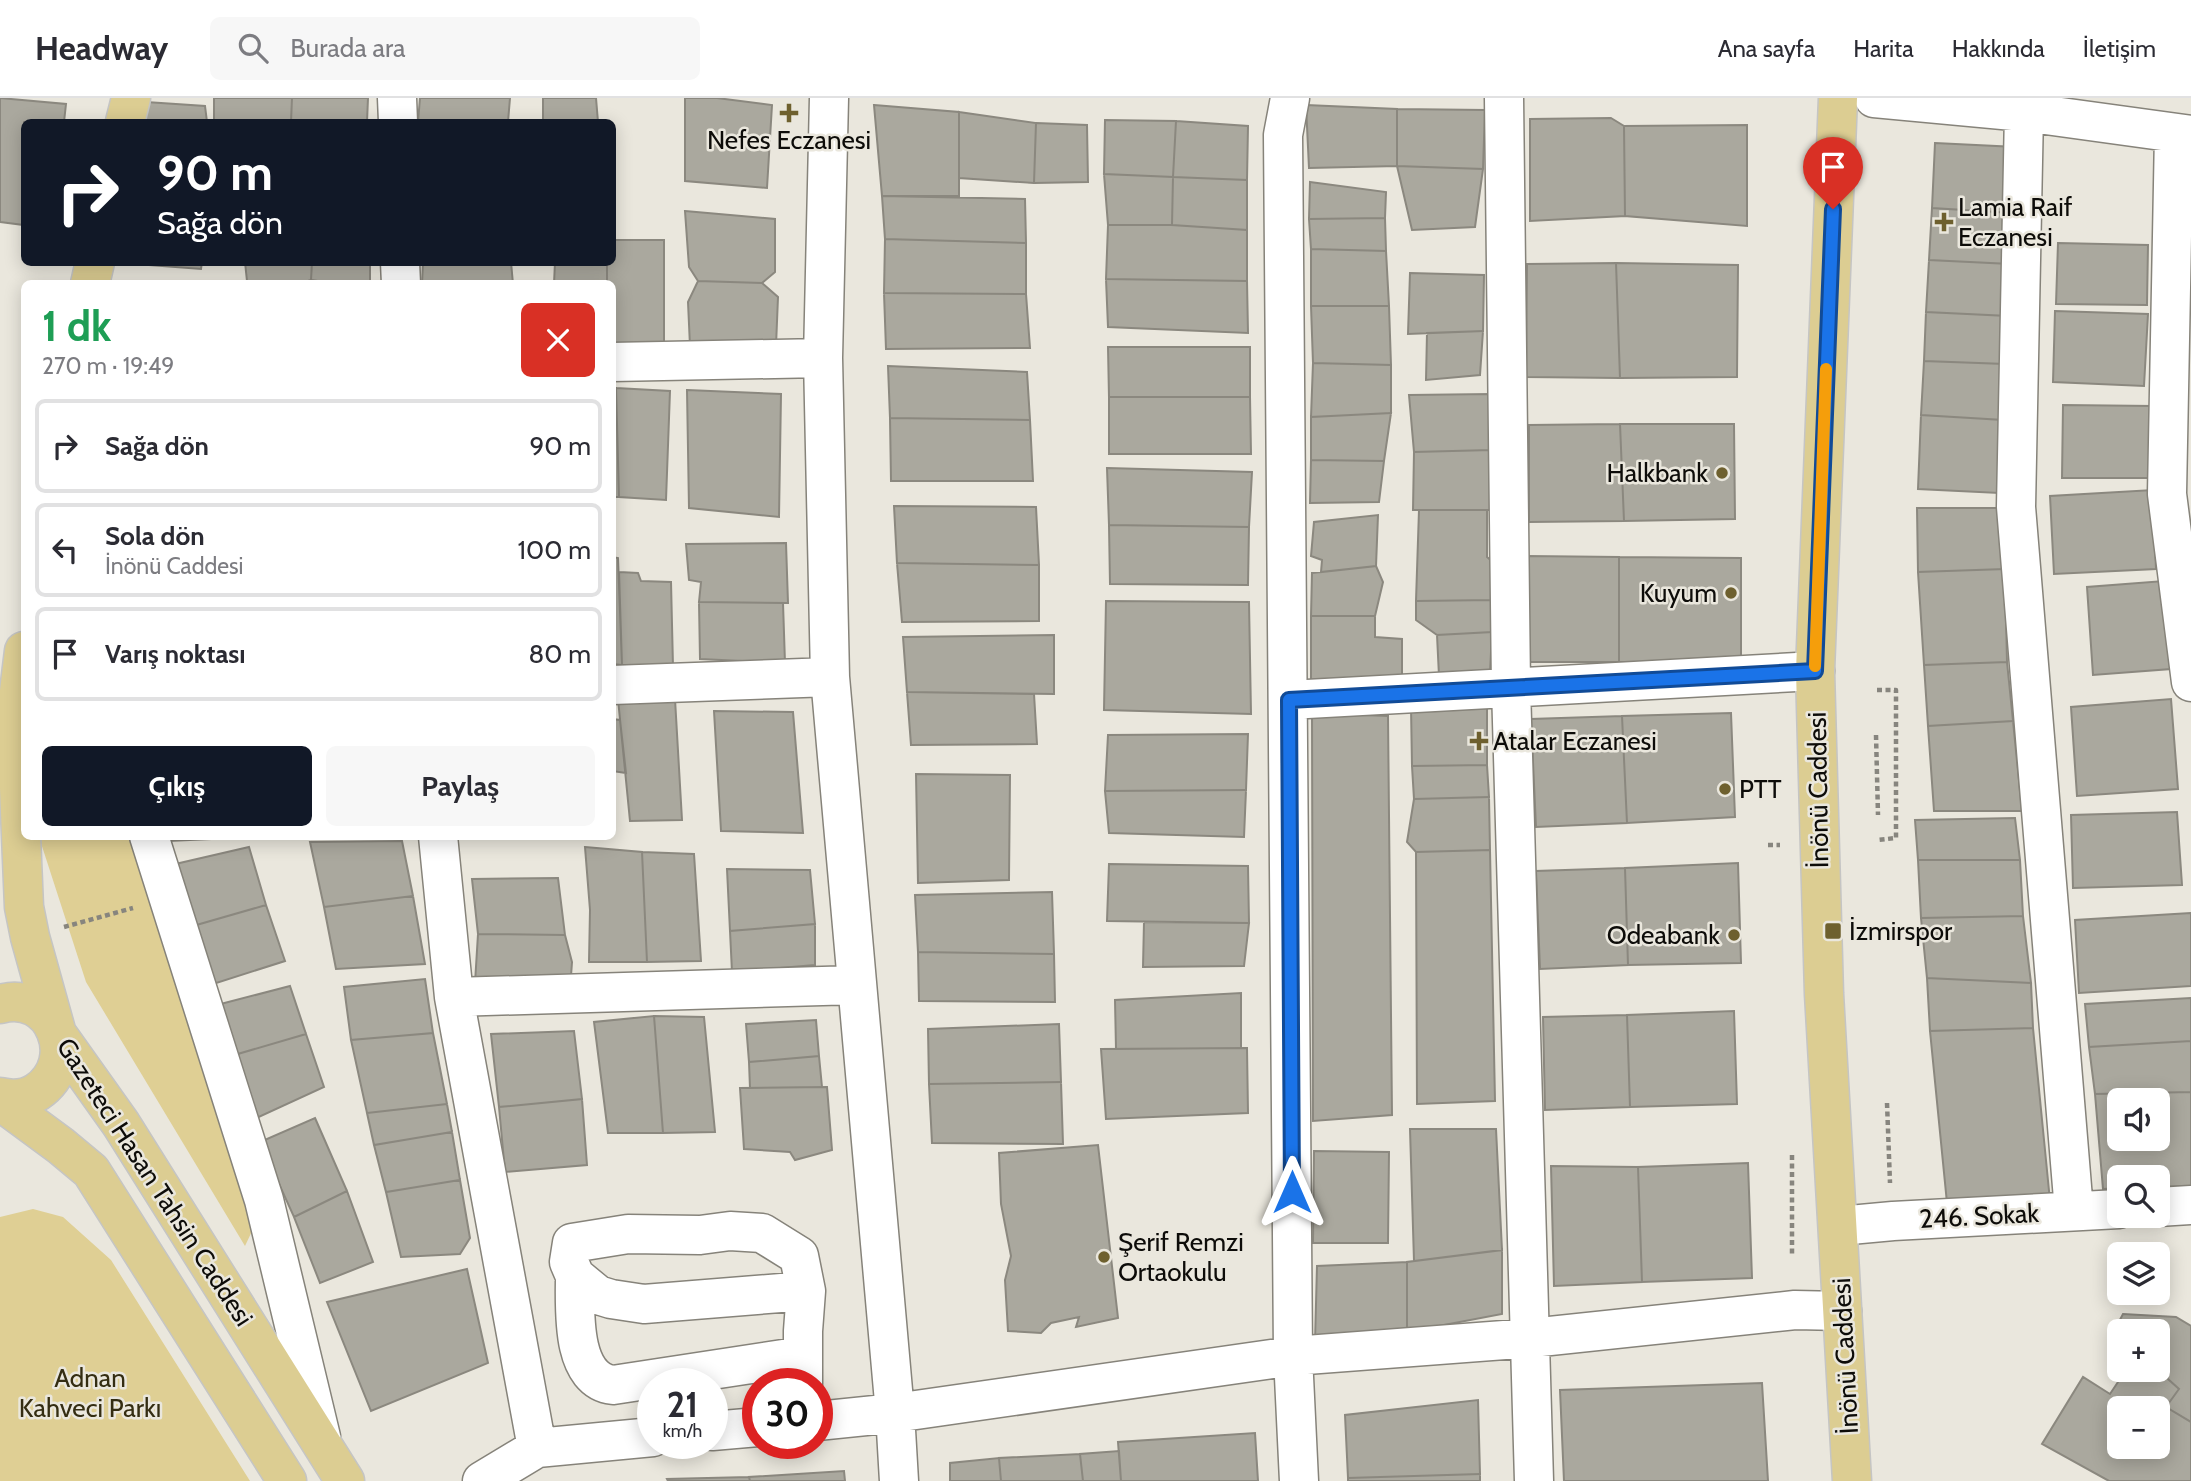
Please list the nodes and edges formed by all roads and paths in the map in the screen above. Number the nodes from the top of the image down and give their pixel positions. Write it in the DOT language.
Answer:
graph roads {
  1 [pos="131,98"];
  2 [pos="397,98"];
  3 [pos="829,98"];
  4 [pos="1290,98"];
  5 [pos="1504,98"];
  6 [pos="1838,98"];
  7 [pos="1874,98"];
  8 [pos="2024,112"];
  9 [pos="126,119"];
  10 [pos="398,119"];
  11 [pos="2182,134"];
  12 [pos="823,358"];
  13 [pos="616,362"];
  14 [pos="2179,494"];
  15 [pos="1815,671"];
  16 [pos="21,676"];
  17 [pos="830,677"];
  18 [pos="2191,682"];
  19 [pos="616,685"];
  20 [pos="1511,687"];
  21 [pos="1877,690"];
  22 [pos="1289,700"];
  23 [pos="1875,735"];
  24 [pos="21,810"];
  25 [pos="1878,815"];
  26 [pos="23,840"];
  27 [pos="150,840"];
  28 [pos="438,840"];
  29 [pos="1878,841"];
  30 [pos="1768,845"];
  31 [pos="1780,845"];
  32 [pos="0,878"];
  33 [pos="168,898"];
  34 [pos="27,922"];
  35 [pos="857,985"];
  36 [pos="454,997"];
  37 [pos="0,1004"];
  38 [pos="57,1034"];
  39 [pos="0,1099"];
  40 [pos="1887,1103"];
  41 [pos="0,1133"];
  42 [pos="61,1146"];
  43 [pos="1890,1179"];
  44 [pos="1793,1182"];
  45 [pos="2191,1205"];
  46 [pos="2170,1206"];
  47 [pos="2107,1210"];
  48 [pos="2074,1211"];
  49 [pos="1839,1226"];
  50 [pos="1792,1257"];
  51 [pos="575,1276"];
  52 [pos="806,1291"];
  53 [pos="1842,1311"];
  54 [pos="1531,1338"];
  55 [pos="1293,1356"];
  56 [pos="803,1368"];
  57 [pos="742,1375"];
  58 [pos="895,1413"];
  59 [pos="833,1419"];
  60 [pos="637,1439"];
  61 [pos="323,1445"];
  62 [pos="537,1448"];
  63 [pos="287,1481"];
  64 [pos="345,1481"];
  65 [pos="482,1481"];
  66 [pos="899,1481"];
  67 [pos="1299,1481"];
  68 [pos="1534,1481"];
  69 [pos="1852,1481"];
  1 -- 9 [label="main road"];
  2 -- 10 [label="street"];
  3 -- 12 [label="street"];
  4 -- 22 [label="street"];
  5 -- 20 [label="street"];
  6 -- 15 [label="main road, İnönü Caddesi"];
  7 -- 8 [label="street"];
  8 -- 11 [label="street"];
  8 -- 48 [label="street"];
  11 -- 14 [label="street"];
  12 -- 13 [label="street"];
  12 -- 17 [label="street"];
  14 -- 18 [label="street"];
  15 -- 20 [label="street"];
  15 -- 49 [label="main road, İnönü Caddesi"];
  16 -- 24 [label="main road, Gazeteci Hasan Tahsin Caddesi"];
  17 -- 19 [label="street"];
  17 -- 35 [label="street"];
  20 -- 22 [label="street"];
  20 -- 54 [label="street"];
  21 -- 29 [label="path"];
  22 -- 55 [label="street"];
  23 -- 25 [label="path"];
  26 -- 34 [label="main road, Gazeteci Hasan Tahsin Caddesi"];
  27 -- 33 [label="street"];
  28 -- 36 [label="street"];
  30 -- 31 [label="path"];
  32 -- 34 [label="main road"];
  33 -- 34 [label="path"];
  33 -- 61 [label="street"];
  34 -- 38 [label="main road, Gazeteci Hasan Tahsin Caddesi"];
  35 -- 36 [label="street"];
  35 -- 58 [label="street"];
  36 -- 62 [label="street"];
  37 -- 38 [label="main road"];
  38 -- 39 [label="main road"];
  38 -- 61 [label="main road, Gazeteci Hasan Tahsin Caddesi"];
  39 -- 42 [label="main road, Gazeteci Hasan Tahsin Caddesi"];
  40 -- 43 [label="path"];
  41 -- 42 [label="main road"];
  42 -- 63 [label="main road, Gazeteci Hasan Tahsin Caddesi"];
  44 -- 50 [label="path"];
  45 -- 46 [label="street"];
  47 -- 48 [label="street, 246. Sokak"];
  48 -- 49 [label="street, 246. Sokak"];
  49 -- 53 [label="main road, İnönü Caddesi"];
  51 -- 52 [label="street"];
  51 -- 52 [label="street"];
  51 -- 57 [label="street"];
  52 -- 56 [label="street"];
  53 -- 54 [label="street"];
  53 -- 69 [label="main road, İnönü Caddesi"];
  54 -- 55 [label="street"];
  54 -- 68 [label="street"];
  55 -- 58 [label="street"];
  55 -- 67 [label="street"];
  58 -- 59 [label="street"];
  58 -- 66 [label="street"];
  60 -- 62 [label="street"];
  61 -- 64 [label="main road, Gazeteci Hasan Tahsin Caddesi"];
  62 -- 65 [label="street"];
}
